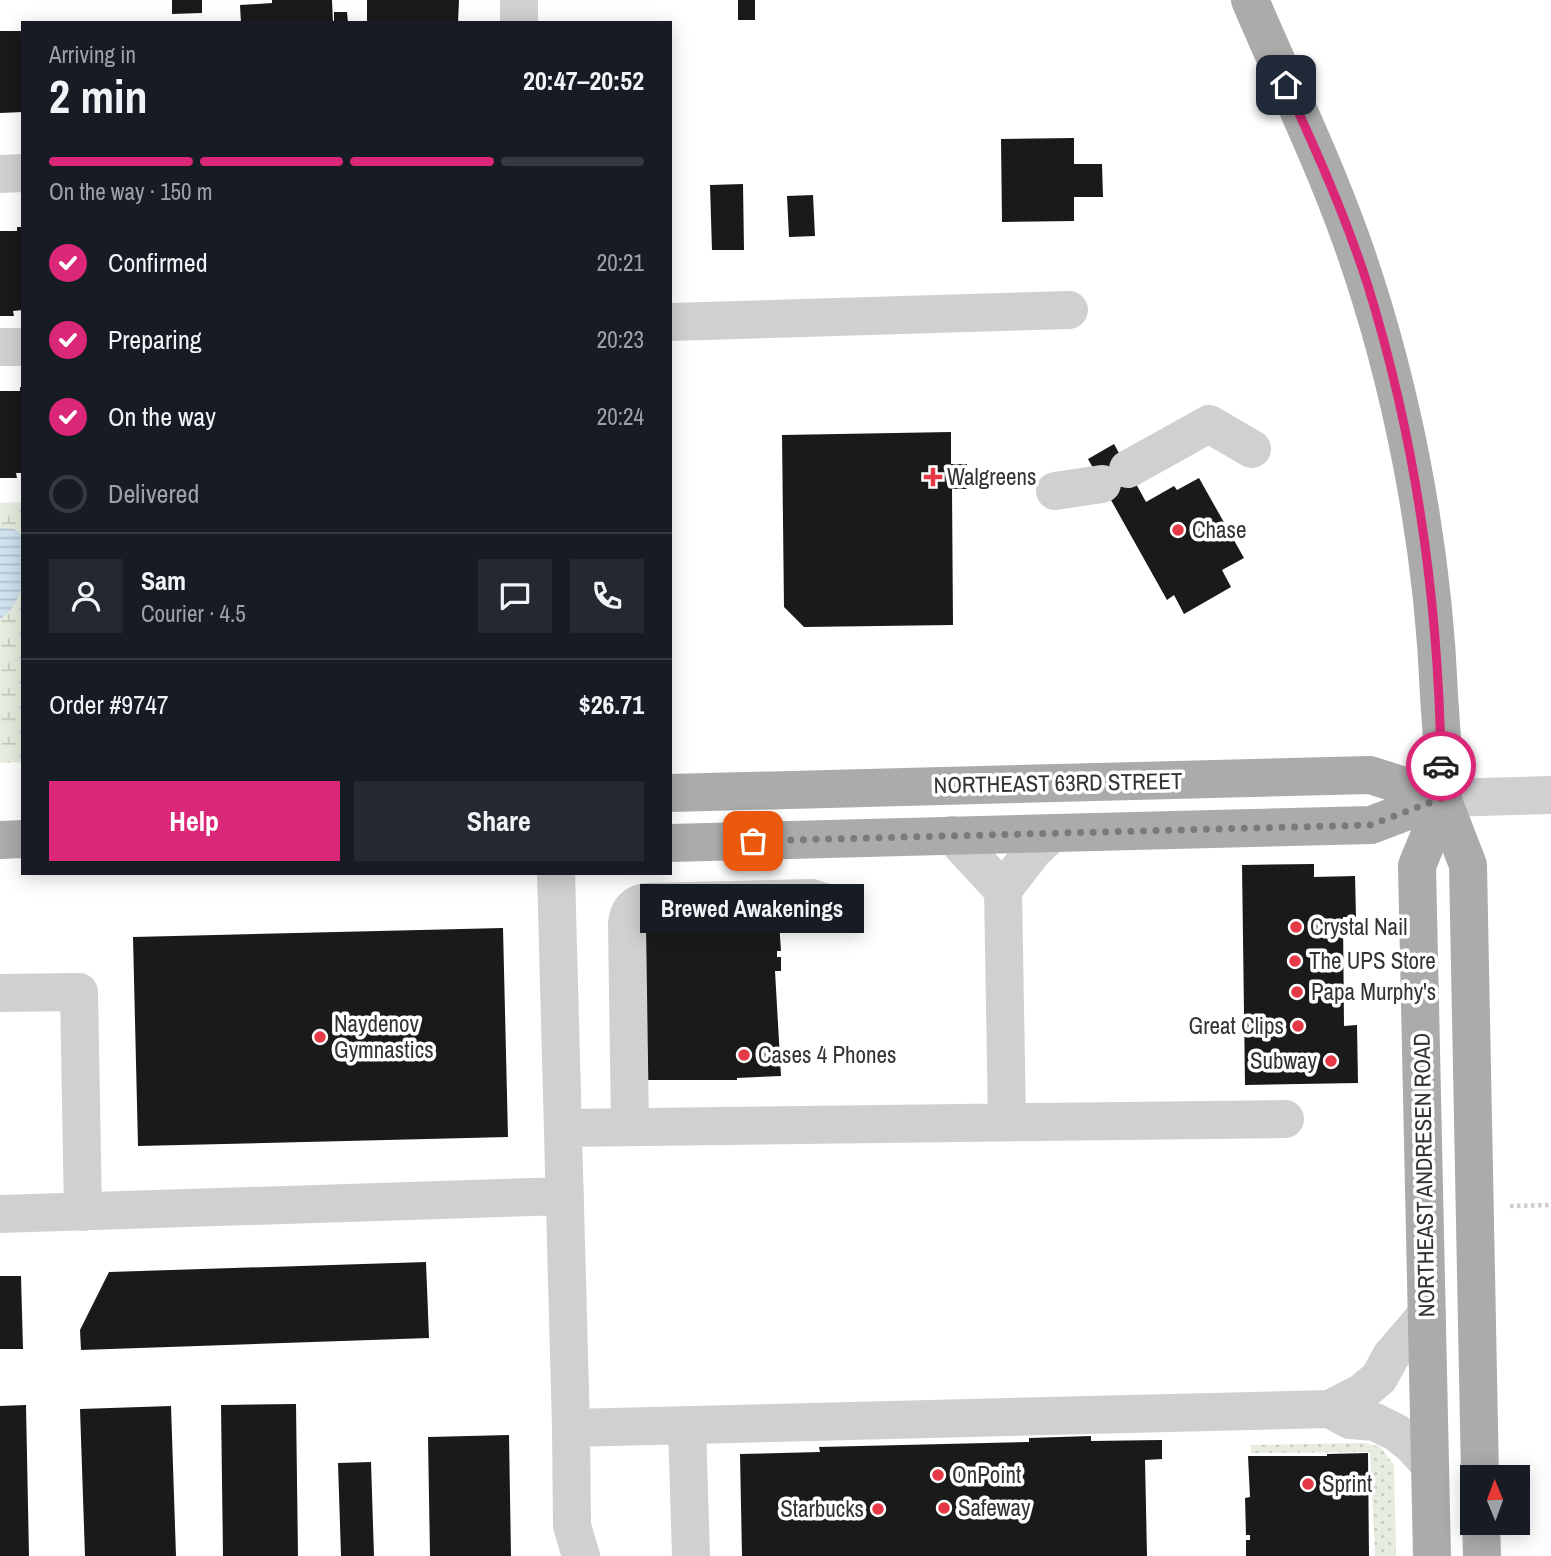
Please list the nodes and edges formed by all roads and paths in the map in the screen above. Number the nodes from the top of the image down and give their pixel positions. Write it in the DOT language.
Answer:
graph roads {
  1 [pos="519,0"];
  2 [pos="1250,0"];
  3 [pos="519,21"];
  4 [pos="21,173"];
  5 [pos="0,174"];
  6 [pos="1069,310"];
  7 [pos="672,322"];
  8 [pos="1252,449"];
  9 [pos="1055,491"];
  10 [pos="672,793"];
  11 [pos="1551,795"];
  12 [pos="1442,798"];
  13 [pos="1052,833"];
  14 [pos="952,835"];
  15 [pos="21,839"];
  16 [pos="0,840"];
  17 [pos="672,843"];
  18 [pos="556,875"];
  19 [pos="1003,890"];
  20 [pos="836,906"];
  21 [pos="0,993"];
  22 [pos="1285,1119"];
  23 [pos="1007,1122"];
  24 [pos="630,1127"];
  25 [pos="563,1128"];
  26 [pos="565,1196"];
  27 [pos="1551,1205"];
  28 [pos="1505,1206"];
  29 [pos="83,1212"];
  30 [pos="0,1214"];
  31 [pos="1427,1314"];
  32 [pos="1330,1409"];
  33 [pos="687,1425"];
  34 [pos="571,1428"];
  35 [pos="1430,1465"];
  36 [pos="1480,1465"];
  37 [pos="1481,1535"];
  38 [pos="581,1556"];
  39 [pos="691,1556"];
  40 [pos="1432,1556"];
  41 [pos="1482,1556"];
  1 -- 3 [label="street"];
  2 -- 12 [label="main road, NORTHEAST ANDRESEN ROAD"];
  4 -- 5 [label="street"];
  6 -- 7 [label="street"];
  8 -- 9 [label="street"];
  10 -- 12 [label="main road, NORTHEAST 63RD STREET"];
  11 -- 12 [label="street, NORTHEAST 63RD STREET"];
  12 -- 13 [label="main road, NORTHEAST 63RD STREET"];
  12 -- 31 [label="main road, NORTHEAST ANDRESEN ROAD"];
  12 -- 36 [label="main road, NORTHEAST ANDRESEN ROAD"];
  13 -- 14 [label="main road, NORTHEAST 63RD STREET"];
  13 -- 19 [label="street"];
  14 -- 17 [label="main road, NORTHEAST 63RD STREET"];
  14 -- 19 [label="street"];
  15 -- 16 [label="main road"];
  18 -- 25 [label="street"];
  19 -- 23 [label="street"];
  20 -- 24 [label="street"];
  21 -- 29 [label="street"];
  22 -- 23 [label="street"];
  23 -- 24 [label="street"];
  24 -- 25 [label="street"];
  25 -- 26 [label="street"];
  26 -- 29 [label="street"];
  26 -- 34 [label="street"];
  27 -- 28 [label="path"];
  29 -- 30 [label="street"];
  31 -- 32 [label="street"];
  31 -- 35 [label="main road, NORTHEAST ANDRESEN ROAD"];
  32 -- 33 [label="street"];
  32 -- 35 [label="street"];
  33 -- 34 [label="street"];
  33 -- 39 [label="street"];
  34 -- 38 [label="street"];
  35 -- 40 [label="main road, NORTHEAST ANDRESEN ROAD"];
  37 -- 41 [label="main road"];
}
